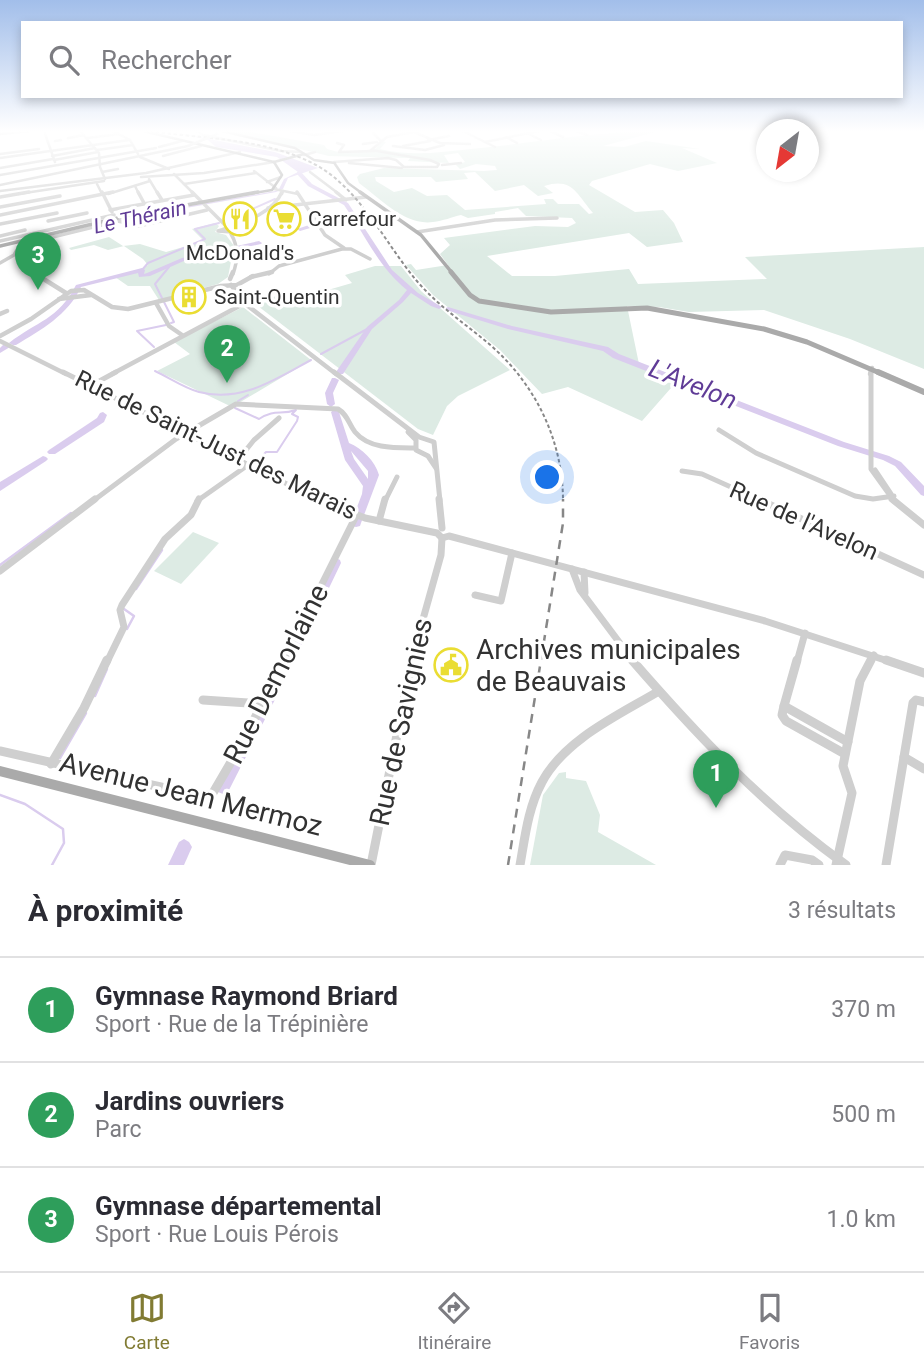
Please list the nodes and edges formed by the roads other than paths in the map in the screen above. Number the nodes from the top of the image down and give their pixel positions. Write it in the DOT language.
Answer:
graph roads {
  1 [pos="22,171"];
  2 [pos="78,171"];
  3 [pos="105,171"];
  4 [pos="161,171"];
  5 [pos="172,171"];
  6 [pos="213,171"];
  7 [pos="222,171"];
  8 [pos="278,171"];
  9 [pos="339,171"];
  10 [pos="102,172"];
  11 [pos="310,172"];
  12 [pos="12,173"];
  13 [pos="204,173"];
  14 [pos="256,173"];
  15 [pos="60,174"];
  16 [pos="0,175"];
  17 [pos="176,175"];
  18 [pos="147,177"];
  19 [pos="281,177"];
  20 [pos="224,178"];
  21 [pos="105,179"];
  22 [pos="114,179"];
  23 [pos="150,181"];
  24 [pos="19,182"];
  25 [pos="267,182"];
  26 [pos="13,183"];
  27 [pos="62,183"];
  28 [pos="99,183"];
  29 [pos="184,184"];
  30 [pos="0,185"];
  31 [pos="135,186"];
  32 [pos="18,189"];
  33 [pos="64,190"];
  34 [pos="278,190"];
  35 [pos="0,191"];
  36 [pos="194,195"];
  37 [pos="60,196"];
  38 [pos="102,196"];
  39 [pos="0,197"];
  40 [pos="366,197"];
  41 [pos="346,200"];
  42 [pos="74,201"];
  43 [pos="63,203"];
  44 [pos="144,203"];
  45 [pos="159,203"];
  46 [pos="202,204"];
  47 [pos="55,205"];
  48 [pos="306,205"];
  49 [pos="0,207"];
  50 [pos="268,208"];
  51 [pos="110,210"];
  52 [pos="207,210"];
  53 [pos="57,213"];
  54 [pos="0,215"];
  55 [pos="47,215"];
  56 [pos="557,218"];
  57 [pos="58,219"];
  58 [pos="116,219"];
  59 [pos="48,220"];
  60 [pos="88,223"];
  61 [pos="0,224"];
  62 [pos="220,224"];
  63 [pos="51,230"];
  64 [pos="231,230"];
  65 [pos="417,232"];
  66 [pos="29,237"];
  67 [pos="0,238"];
  68 [pos="0,246"];
  69 [pos="344,248"];
  70 [pos="370,259"];
  71 [pos="0,260"];
  72 [pos="235,269"];
  73 [pos="272,270"];
  74 [pos="261,274"];
  75 [pos="42,278"];
  76 [pos="240,280"];
  77 [pos="229,283"];
  78 [pos="210,288"];
  79 [pos="87,291"];
  80 [pos="237,291"];
  81 [pos="78,293"];
  82 [pos="66,296"];
  83 [pos="94,296"];
  84 [pos="160,301"];
  85 [pos="246,303"];
  86 [pos="7,311"];
  87 [pos="0,314"];
  88 [pos="182,335"];
  89 [pos="0,339"];
  90 [pos="872,368"];
  91 [pos="92,385"];
  92 [pos="924,392"];
  93 [pos="279,418"];
  94 [pos="397,421"];
  95 [pos="719,430"];
  96 [pos="186,433"];
  97 [pos="428,439"];
  98 [pos="416,446"];
  99 [pos="435,449"];
  100 [pos="423,453"];
  101 [pos="238,460"];
  102 [pos="251,466"];
  103 [pos="682,471"];
  104 [pos="439,474"];
  105 [pos="397,477"];
  106 [pos="891,497"];
  107 [pos="358,516"];
  108 [pos="379,521"];
  109 [pos="924,523"];
  110 [pos="443,534"];
  111 [pos="341,546"];
  112 [pos="512,553"];
  113 [pos="572,569"];
  114 [pos="0,571"];
  115 [pos="584,572"];
  116 [pos="924,575"];
  117 [pos="475,595"];
  118 [pos="586,598"];
  119 [pos="805,633"];
  120 [pos="874,655"];
  121 [pos="924,673"];
  122 [pos="659,691"];
  123 [pos="203,700"];
  124 [pos="924,702"];
  125 [pos="262,704"];
  126 [pos="784,706"];
  127 [pos="848,742"];
  128 [pos="0,751"];
  129 [pos="845,754"];
  130 [pos="904,757"];
  131 [pos="51,764"];
  132 [pos="924,769"];
  133 [pos="0,771"];
  134 [pos="840,863"];
  135 [pos="370,865"];
  136 [pos="520,865"];
  137 [pos="780,865"];
  138 [pos="818,865"];
  139 [pos="886,865"];
  1 -- 12 [label="street"];
  2 -- 15 [label="street"];
  3 -- 10 [label="street"];
  4 -- 22 [label="street"];
  5 -- 17 [label="street"];
  6 -- 13 [label="street"];
  7 -- 20 [label="street"];
  8 -- 19 [label="main road"];
  9 -- 40 [label="main road"];
  10 -- 21 [label="street"];
  11 -- 41 [label="street"];
  12 -- 16 [label="street"];
  12 -- 26 [label="street"];
  13 -- 17 [label="street"];
  14 -- 20 [label="street"];
  14 -- 25 [label="street"];
  15 -- 24 [label="street"];
  17 -- 18 [label="street"];
  17 -- 29 [label="street"];
  18 -- 22 [label="street"];
  18 -- 23 [label="street"];
  19 -- 25 [label="street"];
  19 -- 34 [label="main road"];
  20 -- 29 [label="street"];
  21 -- 22 [label="street"];
  21 -- 27 [label="street"];
  21 -- 28 [label="street"];
  22 -- 28 [label="street"];
  23 -- 31 [label="street"];
  23 -- 45 [label="street"];
  24 -- 26 [label="street"];
  24 -- 32 [label="street"];
  25 -- 34 [label="street"];
  26 -- 30 [label="street"];
  27 -- 32 [label="street"];
  27 -- 33 [label="street"];
  28 -- 33 [label="street"];
  28 -- 38 [label="street"];
  29 -- 36 [label="street"];
  31 -- 38 [label="street"];
  31 -- 44 [label="street"];
  32 -- 35 [label="street"];
  33 -- 37 [label="street"];
  33 -- 39 [label="street"];
  33 -- 42 [label="street"];
  34 -- 46 [label="main road"];
  34 -- 48 [label="street"];
  34 -- 50 [label="street"];
  36 -- 45 [label="street"];
  36 -- 46 [label="street"];
  37 -- 43 [label="street"];
  37 -- 49 [label="street"];
  38 -- 42 [label="street"];
  38 -- 51 [label="street"];
  40 -- 41 [label="street"];
  40 -- 65 [label="main road"];
  41 -- 48 [label="street"];
  42 -- 43 [label="street"];
  43 -- 47 [label="street"];
  44 -- 45 [label="street"];
  44 -- 51 [label="street"];
  46 -- 52 [label="street"];
  46 -- 58 [label="main road"];
  47 -- 53 [label="street"];
  47 -- 54 [label="street"];
  48 -- 50 [label="street"];
  48 -- 69 [label="street"];
  50 -- 64 [label="street"];
  51 -- 58 [label="street"];
  52 -- 58 [label="street"];
  52 -- 62 [label="street"];
  53 -- 55 [label="street"];
  53 -- 57 [label="street"];
  55 -- 59 [label="street"];
  55 -- 61 [label="street"];
  56 -- 65 [label="street"];
  57 -- 59 [label="street"];
  57 -- 60 [label="street"];
  58 -- 60 [label="main road"];
  58 -- 71 [label="street"];
  59 -- 63 [label="street"];
  60 -- 63 [label="street"];
  60 -- 66 [label="main road"];
  62 -- 64 [label="street"];
  62 -- 64 [label="street"];
  63 -- 66 [label="street"];
  64 -- 72 [label="street"];
  65 -- 90 [label="main road"];
  66 -- 67 [label="street"];
  66 -- 67 [label="street"];
  66 -- 68 [label="main road"];
  69 -- 70 [label="street"];
  69 -- 73 [label="street"];
  72 -- 76 [label="street"];
  72 -- 77 [label="street"];
  73 -- 74 [label="street"];
  74 -- 76 [label="street"];
  75 -- 82 [label="street"];
  76 -- 77 [label="street"];
  76 -- 80 [label="street"];
  77 -- 78 [label="street"];
  77 -- 80 [label="street"];
  78 -- 84 [label="street"];
  79 -- 81 [label="street"];
  79 -- 83 [label="street"];
  80 -- 85 [label="street"];
  81 -- 82 [label="street"];
  81 -- 83 [label="street"];
  82 -- 89 [label="street"];
  83 -- 84 [label="street"];
  84 -- 88 [label="street"];
  85 -- 88 [label="street"];
  85 -- 94 [label="street"];
  86 -- 87 [label="street"];
  88 -- 91 [label="street"];
  89 -- 91 [label="street, Rue de Saint-Just des Marais"];
  90 -- 92 [label="main road"];
  90 -- 106 [label="street"];
  91 -- 96 [label="street, Rue de Saint-Just des Marais"];
  93 -- 101 [label="street"];
  94 -- 97 [label="street"];
  94 -- 98 [label="street"];
  95 -- 106 [label="street"];
  96 -- 98 [label="street"];
  96 -- 101 [label="street, Rue de Saint-Just des Marais"];
  96 -- 114 [label="street"];
  97 -- 98 [label="street"];
  97 -- 99 [label="street"];
  98 -- 100 [label="street"];
  99 -- 100 [label="street"];
  99 -- 104 [label="street"];
  100 -- 104 [label="street"];
  101 -- 102 [label="street, Rue de Saint-Just des Marais"];
  102 -- 107 [label="street, Rue de Saint-Just des Marais"];
  102 -- 131 [label="street"];
  103 -- 116 [label="street, Rue de l'Avelon"];
  104 -- 110 [label="street"];
  105 -- 108 [label="street"];
  106 -- 109 [label="street"];
  107 -- 108 [label="street, Rue de Saint-Just des Marais"];
  107 -- 111 [label="street, Rue Demorlaine"];
  108 -- 110 [label="street, Rue de Saint-Just des Marais"];
  110 -- 112 [label="street, Rue de Saint-Just des Marais"];
  110 -- 135 [label="street, Rue de Savignies"];
  111 -- 125 [label="street, Rue Demorlaine"];
  112 -- 113 [label="street, Rue de Saint-Just des Marais"];
  112 -- 117 [label="street"];
  113 -- 115 [label="street, Rue de Saint-Just des Marais"];
  113 -- 118 [label="street"];
  115 -- 118 [label="street"];
  115 -- 119 [label="street, Rue de Saint-Just des Marais"];
  118 -- 122 [label="street"];
  119 -- 120 [label="street, Rue de Saint-Just des Marais"];
  119 -- 126 [label="street"];
  120 -- 121 [label="street, Rue de Saint-Just des Marais"];
  120 -- 127 [label="street"];
  122 -- 134 [label="street"];
  122 -- 136 [label="street"];
  123 -- 125 [label="street"];
  124 -- 130 [label="street"];
  125 -- 131 [label="street, Rue Demorlaine"];
  126 -- 127 [label="street"];
  126 -- 129 [label="street"];
  127 -- 129 [label="street"];
  128 -- 131 [label="street"];
  129 -- 134 [label="street"];
  130 -- 132 [label="street"];
  130 -- 139 [label="street"];
  133 -- 135 [label="main road, Avenue Jean Mermoz"];
  137 -- 138 [label="street"];
}
